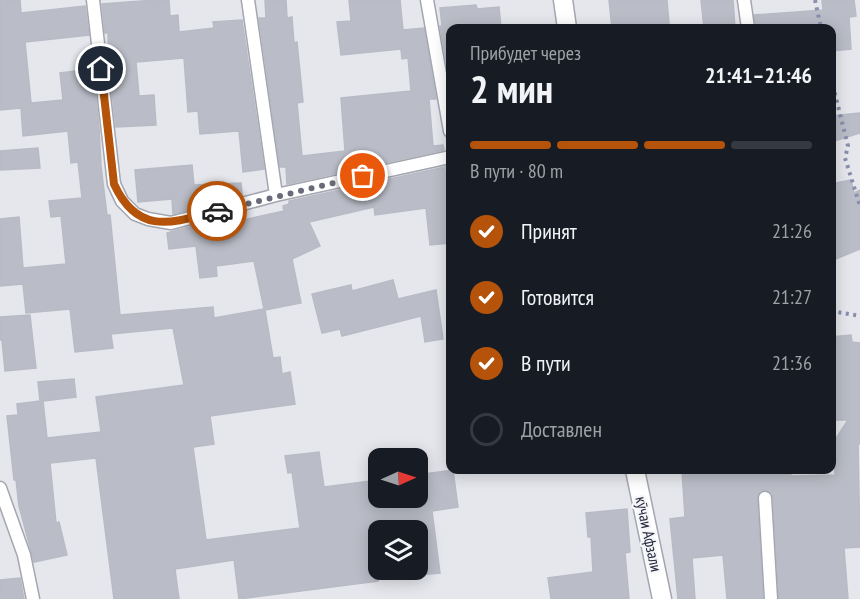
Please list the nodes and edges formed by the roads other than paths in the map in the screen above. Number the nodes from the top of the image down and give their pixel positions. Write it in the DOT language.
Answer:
graph roads {
  1 [pos="93,0"];
  2 [pos="249,0"];
  3 [pos="427,0"];
  4 [pos="563,0"];
  5 [pos="744,0"];
  6 [pos="566,24"];
  7 [pos="747,24"];
  8 [pos="446,107"];
  9 [pos="446,158"];
  10 [pos="276,195"];
  11 [pos="636,474"];
  12 [pos="0,488"];
  13 [pos="765,498"];
  14 [pos="33,599"];
  15 [pos="662,599"];
  16 [pos="771,599"];
  1 -- 10 [label="lane"];
  2 -- 10 [label="lane"];
  3 -- 8 [label="lane"];
  4 -- 6 [label="street"];
  5 -- 7 [label="lane"];
  9 -- 10 [label="lane"];
  11 -- 15 [label="street, кӯчаи Афзали"];
  12 -- 14 [label="lane"];
  13 -- 16 [label="lane"];
}
